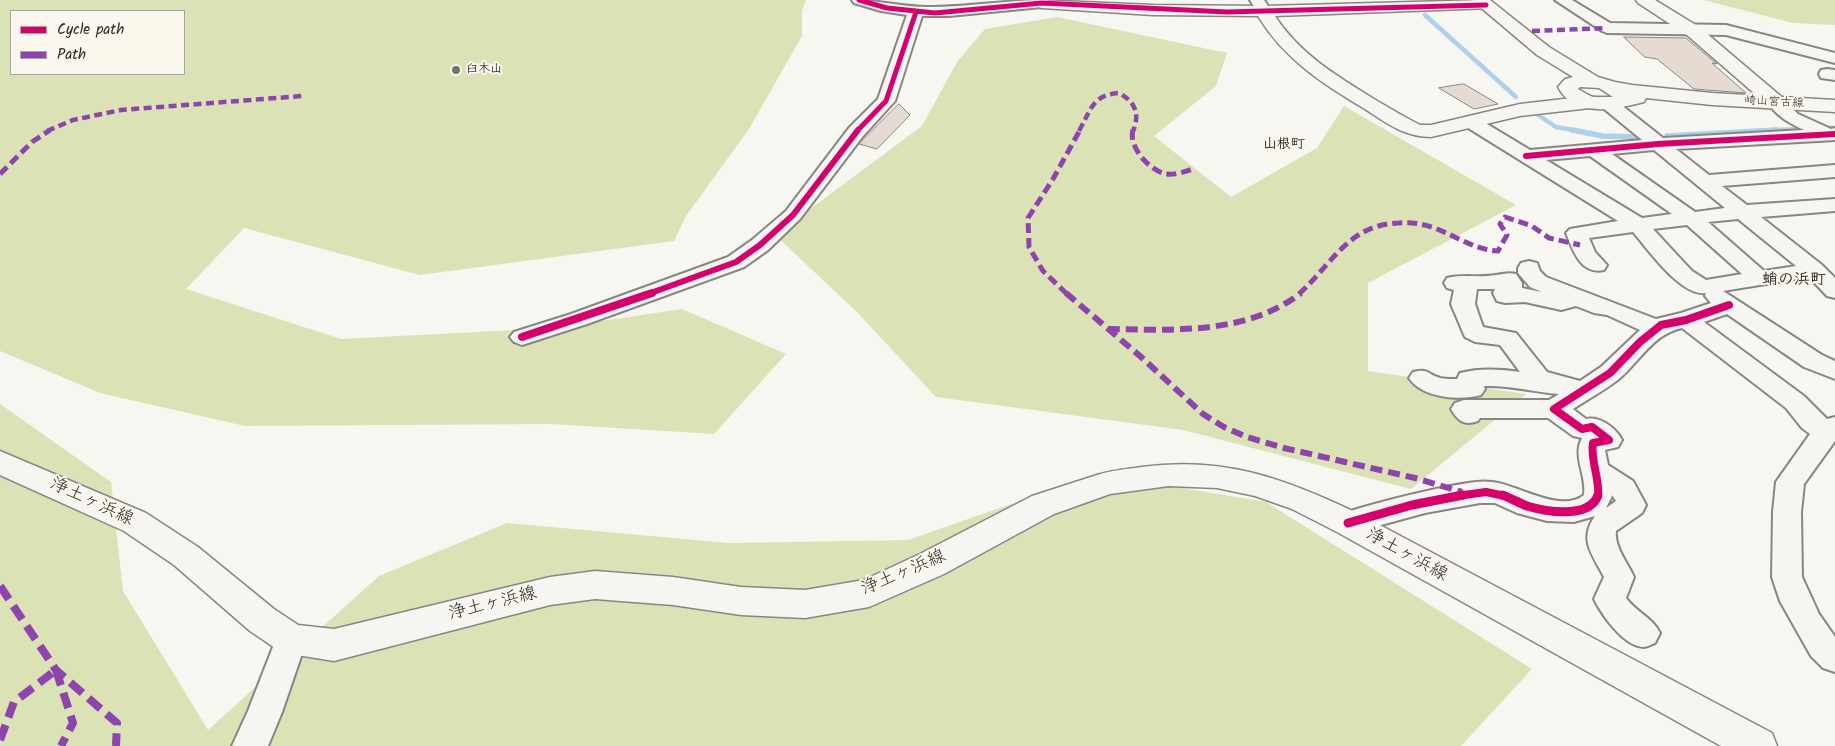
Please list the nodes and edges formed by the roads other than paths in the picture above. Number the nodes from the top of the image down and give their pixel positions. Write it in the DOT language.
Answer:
graph roads {
  1 [pos="859,0"];
  2 [pos="1562,0"];
  3 [pos="1644,0"];
  4 [pos="1042,3"];
  5 [pos="1483,3"];
  6 [pos="1260,6"];
  7 [pos="916,12"];
  8 [pos="1693,31"];
  9 [pos="1543,51"];
  10 [pos="1835,58"];
  11 [pos="1592,81"];
  12 [pos="1570,87"];
  13 [pos="1608,98"];
  14 [pos="1777,103"];
  15 [pos="1835,106"];
  16 [pos="1520,110"];
  17 [pos="1471,122"];
  18 [pos="1833,136"];
  19 [pos="1658,144"];
  20 [pos="1594,150"];
  21 [pos="1526,156"];
  22 [pos="1835,171"];
  23 [pos="1705,181"];
  24 [pos="1835,205"];
  25 [pos="1741,212"];
  26 [pos="1691,218"];
  27 [pos="1638,225"];
  28 [pos="1596,265"];
  29 [pos="1529,268"];
  30 [pos="1814,270"];
  31 [pos="1759,278"];
  32 [pos="1702,287"];
  33 [pos="1835,291"];
  34 [pos="1576,298"];
  35 [pos="1729,305"];
  36 [pos="1686,320"];
  37 [pos="1657,328"];
  38 [pos="522,337"];
  39 [pos="1835,371"];
  40 [pos="1422,378"];
  41 [pos="1554,397"];
  42 [pos="1469,415"];
  43 [pos="1831,430"];
  44 [pos="0,462"];
  45 [pos="1595,471"];
  46 [pos="1348,523"];
  47 [pos="1644,633"];
  48 [pos="291,639"];
  49 [pos="1835,658"];
  50 [pos="250,746"];
  51 [pos="1758,746"];
  1 -- 7 [label="street"];
  2 -- 8 [label="street"];
  3 -- 8 [label="main road"];
  4 -- 6 [label="main road"];
  4 -- 7 [label="street"];
  5 -- 6 [label="main road"];
  5 -- 9 [label="main road, 崎山宮古線"];
  6 -- 17 [label="main road"];
  7 -- 38 [label="street"];
  8 -- 10 [label="street"];
  8 -- 14 [label="main road"];
  9 -- 11 [label="main road, 崎山宮古線"];
  9 -- 12 [label="main road, 崎山宮古線"];
  11 -- 12 [label="main road, 崎山宮古線"];
  11 -- 13 [label="main road, 崎山宮古線"];
  12 -- 13 [label="main road, 崎山宮古線"];
  12 -- 16 [label="main road"];
  13 -- 14 [label="main road, 崎山宮古線"];
  13 -- 16 [label="main road"];
  13 -- 19 [label="street"];
  14 -- 15 [label="main road, 崎山宮古線"];
  14 -- 18 [label="street"];
  16 -- 17 [label="main road"];
  17 -- 21 [label="street"];
  18 -- 19 [label="street"];
  19 -- 20 [label="street"];
  19 -- 23 [label="street"];
  20 -- 21 [label="street"];
  20 -- 26 [label="street"];
  21 -- 27 [label="street"];
  22 -- 23 [label="street"];
  23 -- 25 [label="street"];
  24 -- 25 [label="street"];
  25 -- 26 [label="street"];
  25 -- 30 [label="street"];
  26 -- 27 [label="street"];
  26 -- 31 [label="street"];
  27 -- 28 [label="street"];
  27 -- 32 [label="street"];
  29 -- 34 [label="street"];
  30 -- 31 [label="street"];
  30 -- 33 [label="street"];
  31 -- 32 [label="street"];
  32 -- 35 [label="street"];
  34 -- 37 [label="street"];
  34 -- 41 [label="street"];
  35 -- 36 [label="street"];
  35 -- 39 [label="street"];
  36 -- 37 [label="street"];
  36 -- 43 [label="street"];
  37 -- 41 [label="street"];
  40 -- 41 [label="street"];
  41 -- 42 [label="street"];
  41 -- 45 [label="street"];
  43 -- 49 [label="street"];
  44 -- 48 [label="main road, 浄土ヶ浜線"];
  45 -- 46 [label="street"];
  45 -- 47 [label="street"];
  46 -- 48 [label="main road, 浄土ヶ浜線"];
  46 -- 51 [label="main road, 浄土ヶ浜線"];
  48 -- 50 [label="street"];
}
